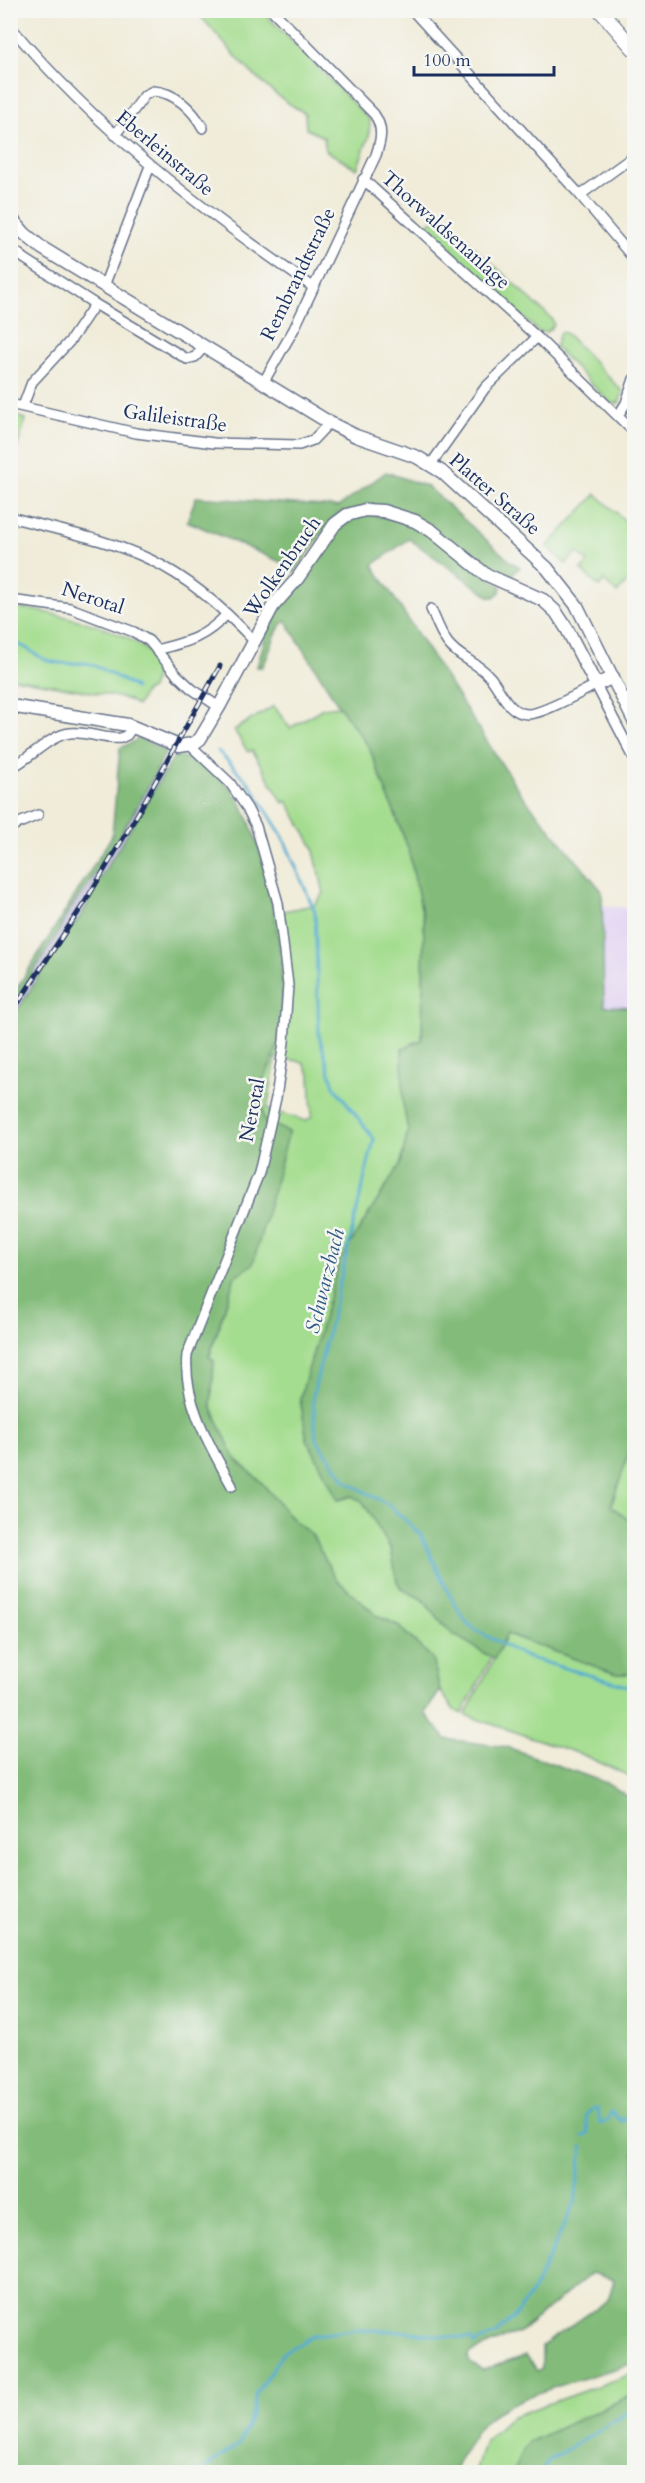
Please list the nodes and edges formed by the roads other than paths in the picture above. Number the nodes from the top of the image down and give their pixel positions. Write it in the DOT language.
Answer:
graph roads {
  1 [pos="272,10"];
  2 [pos="412,10"];
  3 [pos="600,10"];
  4 [pos="10,26"];
  5 [pos="634,49"];
  6 [pos="203,128"];
  7 [pos="115,135"];
  8 [pos="634,156"];
  9 [pos="150,166"];
  10 [pos="363,179"];
  11 [pos="580,195"];
  12 [pos="10,217"];
  13 [pos="10,246"];
  14 [pos="634,259"];
  15 [pos="105,285"];
  16 [pos="313,287"];
  17 [pos="95,304"];
  18 [pos="537,337"];
  19 [pos="204,347"];
  20 [pos="634,379"];
  21 [pos="263,383"];
  22 [pos="10,404"];
  23 [pos="23,406"];
  24 [pos="618,416"];
  25 [pos="329,423"];
  26 [pos="634,432"];
  27 [pos="431,464"];
  28 [pos="10,517"];
  29 [pos="10,600"];
  30 [pos="431,609"];
  31 [pos="227,614"];
  32 [pos="255,642"];
  33 [pos="156,650"];
  34 [pos="613,677"];
  35 [pos="596,686"];
  36 [pos="10,706"];
  37 [pos="219,707"];
  38 [pos="634,721"];
  39 [pos="133,726"];
  40 [pos="191,746"];
  41 [pos="634,758"];
  42 [pos="10,768"];
  43 [pos="38,815"];
  44 [pos="10,827"];
  45 [pos="231,1486"];
  1 -- 10 [label="street, Thorwaldsenanlage"];
  2 -- 11 [label="street"];
  3 -- 5 [label="main road"];
  4 -- 7 [label="street, Eberleinstraße"];
  6 -- 7 [label="street"];
  7 -- 9 [label="street, Eberleinstraße"];
  8 -- 11 [label="street"];
  9 -- 15 [label="street"];
  9 -- 16 [label="street, Eberleinstraße"];
  10 -- 16 [label="street, Rembrandtstraße"];
  10 -- 18 [label="street, Thorwaldsenanlage"];
  11 -- 14 [label="street"];
  12 -- 15 [label="main road, Platter Straße"];
  13 -- 17 [label="street"];
  15 -- 19 [label="main road, Platter Straße"];
  16 -- 21 [label="street, Rembrandtstraße"];
  17 -- 19 [label="street"];
  17 -- 23 [label="street"];
  18 -- 24 [label="street, Thorwaldsenanlage"];
  18 -- 27 [label="street"];
  19 -- 21 [label="main road, Platter Straße"];
  20 -- 24 [label="street"];
  21 -- 25 [label="main road, Platter Straße"];
  22 -- 23 [label="street, Galileistraße"];
  23 -- 25 [label="street, Galileistraße"];
  24 -- 26 [label="street, Thorwaldsenanlage"];
  25 -- 27 [label="main road, Platter Straße"];
  27 -- 34 [label="main road, Platter Straße"];
  28 -- 31 [label="street"];
  29 -- 33 [label="street, Nerotal"];
  30 -- 35 [label="street"];
  31 -- 32 [label="street"];
  31 -- 33 [label="street"];
  32 -- 35 [label="main road, Wolkenbruch"];
  32 -- 37 [label="main road, Wolkenbruch"];
  33 -- 37 [label="street, Nerotal"];
  34 -- 35 [label="main road"];
  34 -- 38 [label="main road, Platter Straße"];
  35 -- 41 [label="street"];
  36 -- 39 [label="main road"];
  37 -- 40 [label="main road"];
  39 -- 40 [label="main road"];
  39 -- 42 [label="street"];
  40 -- 45 [label="street, Nerotal"];
  43 -- 44 [label="street"];
}
